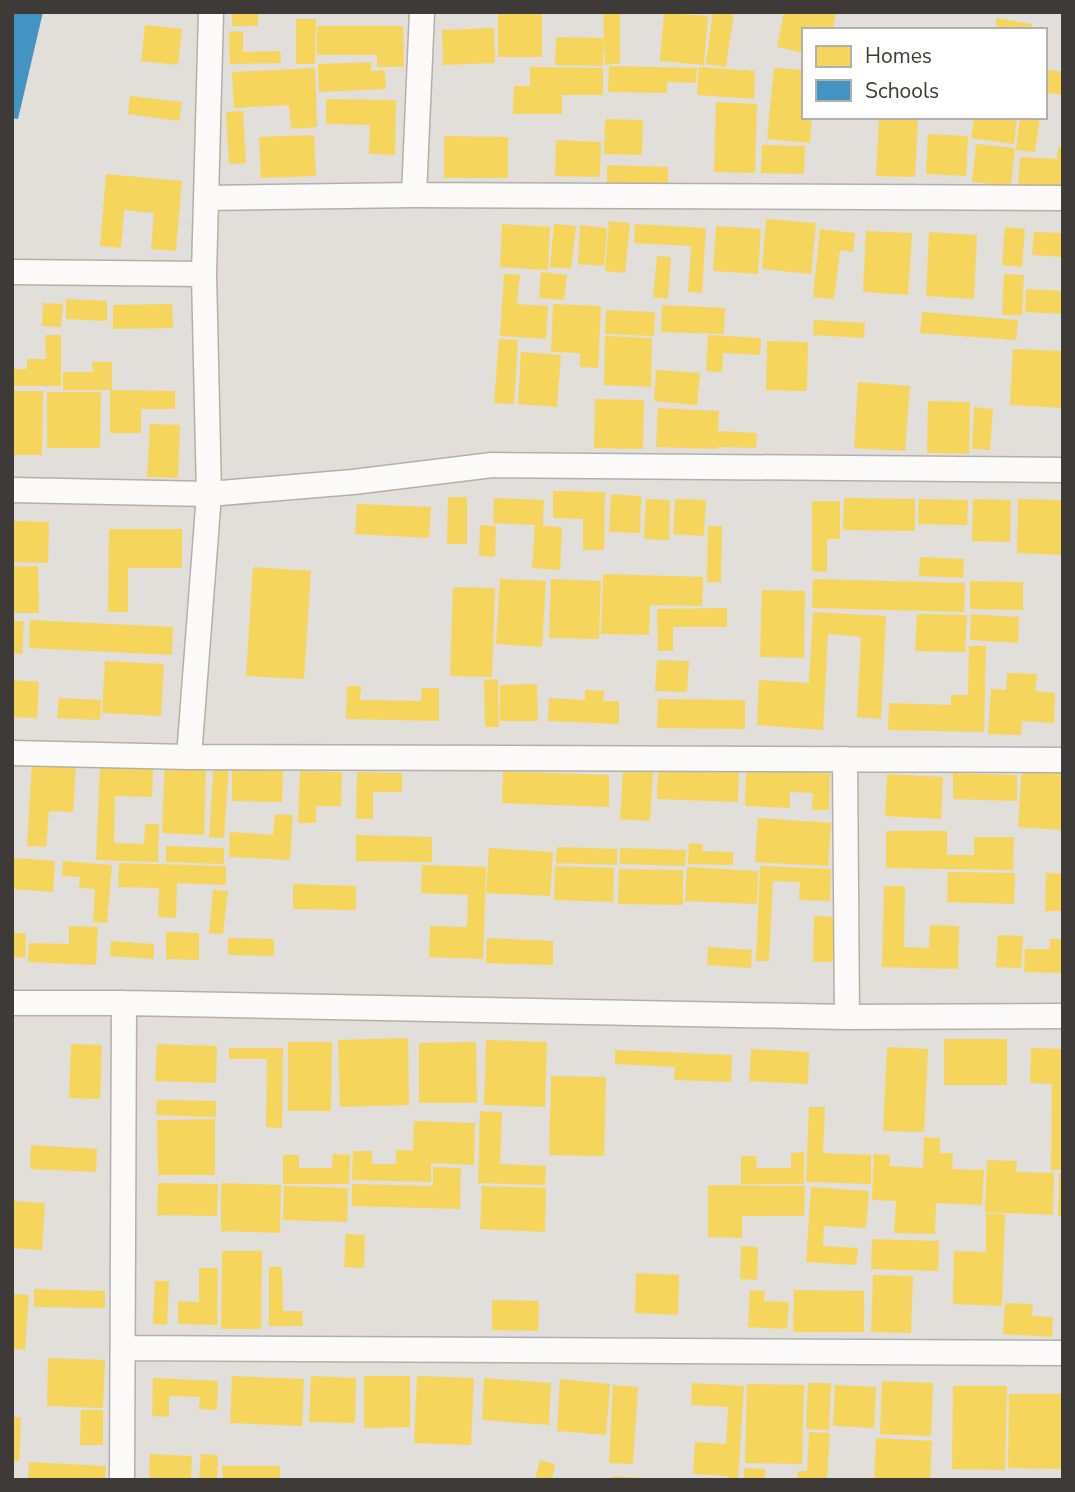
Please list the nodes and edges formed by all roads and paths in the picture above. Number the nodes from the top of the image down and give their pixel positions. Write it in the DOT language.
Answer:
graph roads {
  1 [pos="211,12"];
  2 [pos="422,12"];
  3 [pos="414,195"];
  4 [pos="206,198"];
  5 [pos="1063,198"];
  6 [pos="12,272"];
  7 [pos="204,274"];
  8 [pos="1063,470"];
  9 [pos="12,490"];
  10 [pos="209,494"];
  11 [pos="12,753"];
  12 [pos="189,757"];
  13 [pos="845,759"];
  14 [pos="1063,760"];
  15 [pos="12,1003"];
  16 [pos="124,1003"];
  17 [pos="1063,1016"];
  18 [pos="847,1017"];
  19 [pos="122,1348"];
  20 [pos="1063,1353"];
  21 [pos="122,1480"];
  1 -- 4 [label="street"];
  2 -- 3 [label="street"];
  3 -- 4 [label="street"];
  3 -- 5 [label="street"];
  4 -- 7 [label="street"];
  6 -- 7 [label="street"];
  7 -- 10 [label="street"];
  8 -- 10 [label="street"];
  9 -- 10 [label="street"];
  10 -- 12 [label="street"];
  11 -- 12 [label="street"];
  12 -- 13 [label="street"];
  13 -- 14 [label="street"];
  13 -- 18 [label="street"];
  15 -- 16 [label="street"];
  16 -- 18 [label="street"];
  16 -- 19 [label="street"];
  17 -- 18 [label="street"];
  19 -- 20 [label="street"];
  19 -- 21 [label="street"];
}
